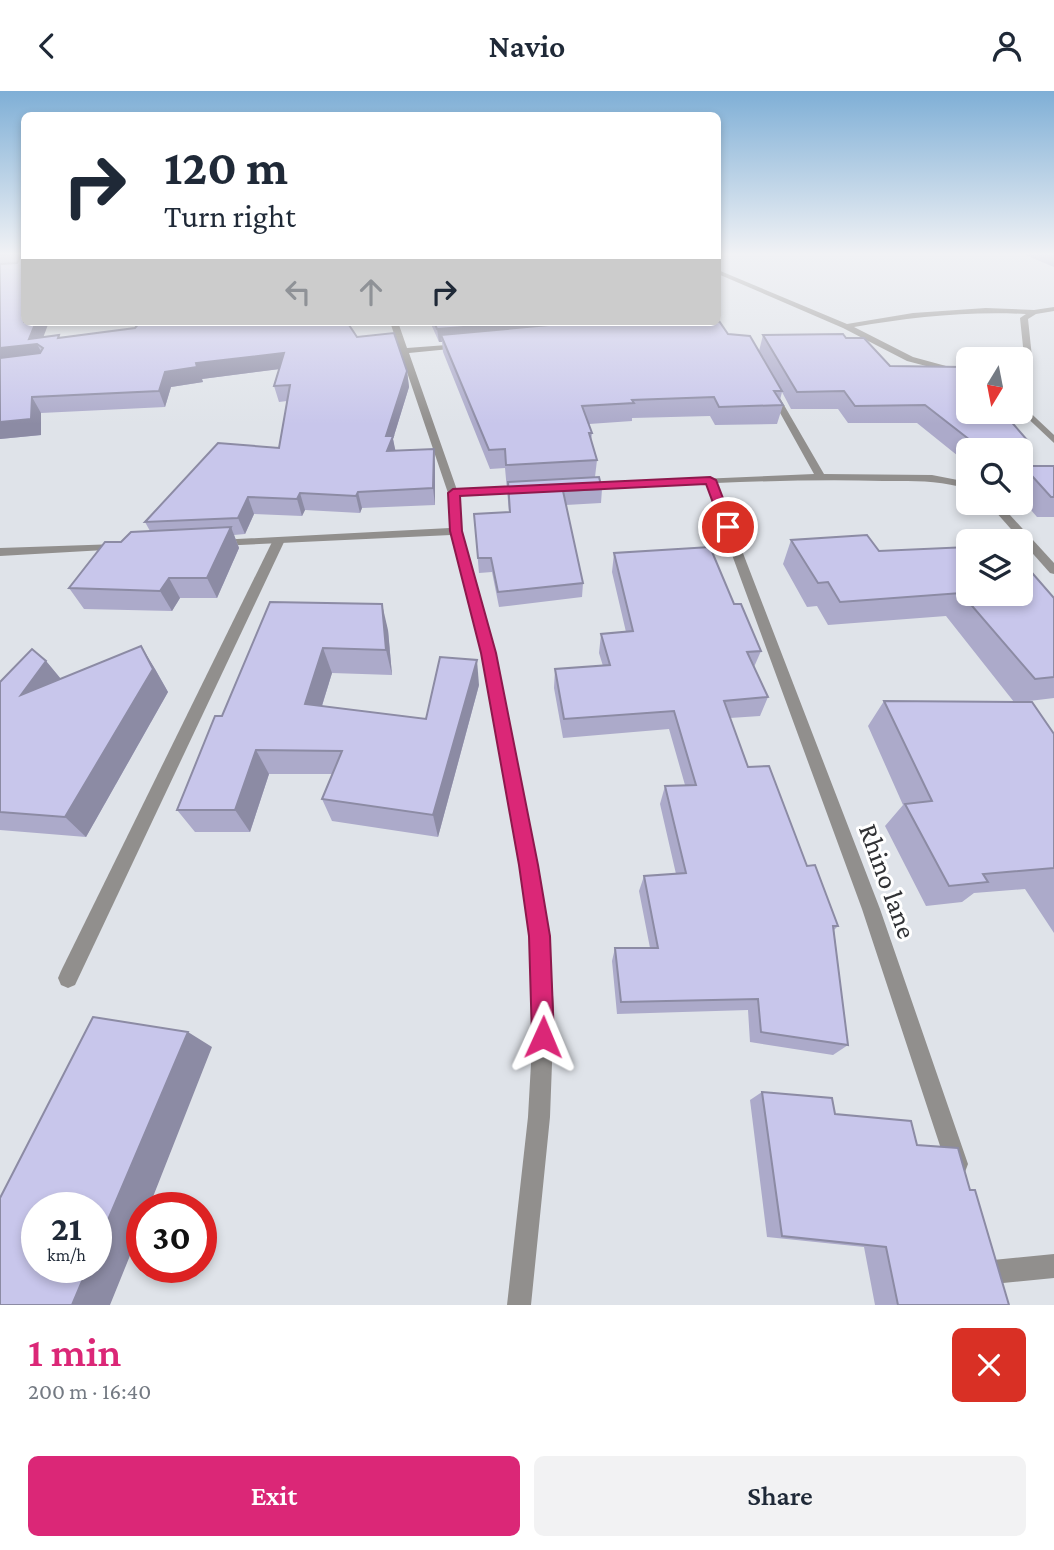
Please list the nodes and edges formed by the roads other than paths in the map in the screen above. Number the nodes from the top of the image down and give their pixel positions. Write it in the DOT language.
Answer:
graph roads {
  1 [pos="810,311"];
  2 [pos="976,311"];
  3 [pos="996,311"];
  4 [pos="1046,311"];
  5 [pos="1034,313"];
  6 [pos="396,326"];
  7 [pos="846,326"];
  8 [pos="473,345"];
  9 [pos="1025,347"];
  10 [pos="405,351"];
  11 [pos="956,372"];
  12 [pos="768,384"];
  13 [pos="1033,419"];
  14 [pos="1054,440"];
  15 [pos="820,475"];
  16 [pos="710,480"];
  17 [pos="956,483"];
  18 [pos="571,488"];
  19 [pos="531,490"];
  20 [pos="453,493"];
  21 [pos="1004,515"];
  22 [pos="456,531"];
  23 [pos="279,540"];
  24 [pos="209,543"];
  25 [pos="125,547"];
  26 [pos="0,552"];
  27 [pos="1054,570"];
  28 [pos="68,978"];
  29 [pos="962,1181"];
  30 [pos="1054,1266"];
  31 [pos="993,1275"];
  32 [pos="519,1305"];
  1 -- 7 [label="street"];
  2 -- 7 [label="street"];
  3 -- 5 [label="street"];
  4 -- 5 [label="street"];
  5 -- 9 [label="street"];
  6 -- 10 [label="street"];
  7 -- 11 [label="street"];
  8 -- 10 [label="street"];
  10 -- 20 [label="street"];
  12 -- 15 [label="street"];
  13 -- 14 [label="street"];
  15 -- 16 [label="street"];
  15 -- 17 [label="street"];
  16 -- 18 [label="street"];
  16 -- 29 [label="street, Rhino lane"];
  19 -- 20 [label="street"];
  20 -- 22 [label="street"];
  21 -- 27 [label="street"];
  22 -- 23 [label="street"];
  22 -- 32 [label="street"];
  23 -- 24 [label="street"];
  23 -- 28 [label="street"];
  25 -- 26 [label="street"];
  30 -- 31 [label="street"];
}
